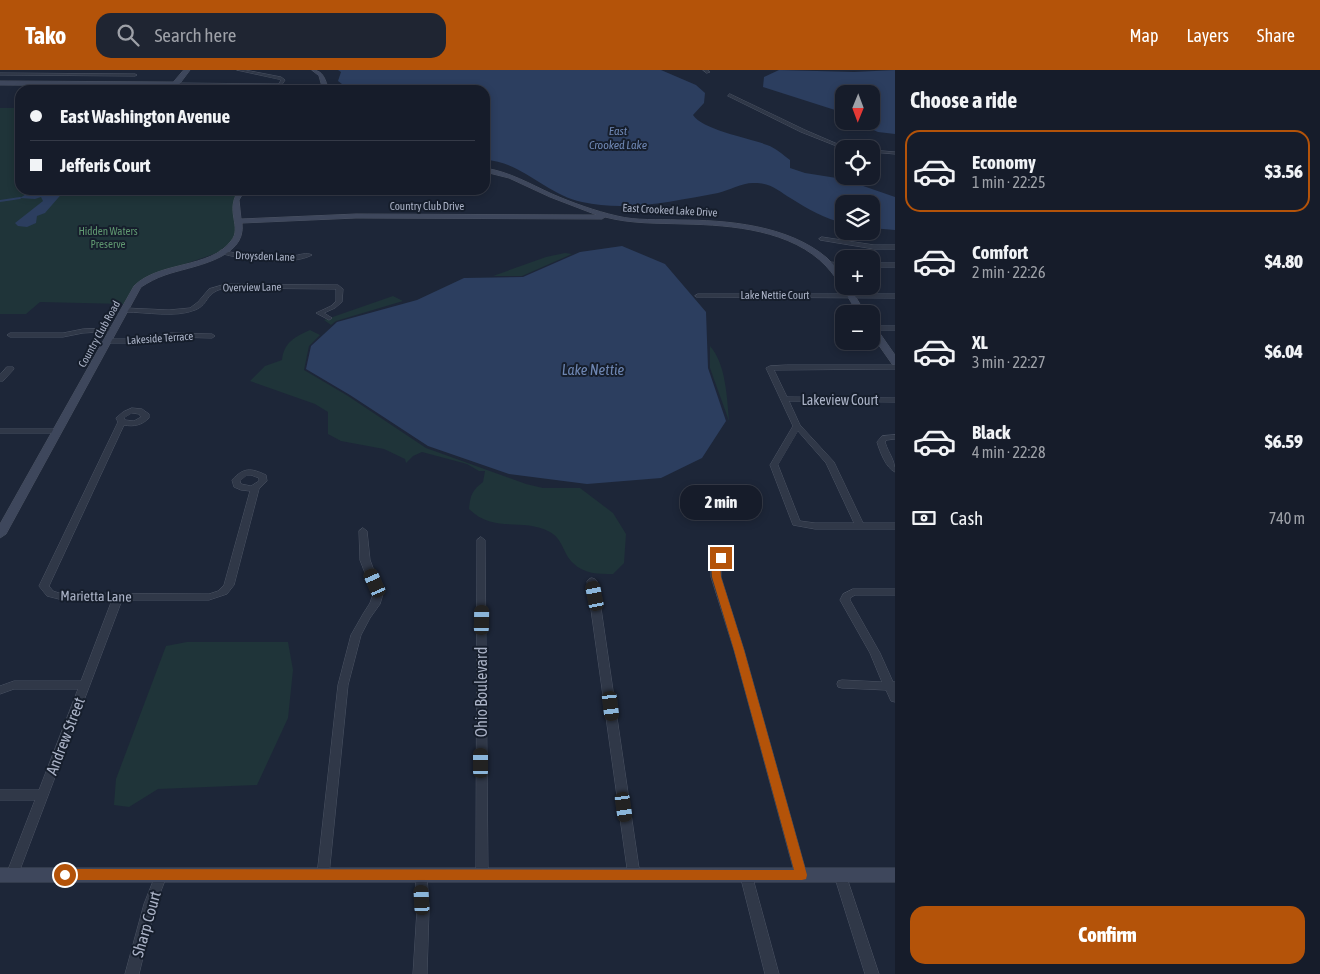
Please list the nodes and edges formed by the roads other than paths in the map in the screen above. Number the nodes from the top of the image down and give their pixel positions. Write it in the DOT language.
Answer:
graph roads {
  1 [pos="24,70"];
  2 [pos="92,70"];
  3 [pos="139,70"];
  4 [pos="187,70"];
  5 [pos="315,70"];
  6 [pos="238,71"];
  7 [pos="0,74"];
  8 [pos="19,74"];
  9 [pos="88,74"];
  10 [pos="135,74"];
  11 [pos="232,79"];
  12 [pos="0,83"];
  13 [pos="9,83"];
  14 [pos="65,83"];
  15 [pos="127,84"];
  16 [pos="150,85"];
  17 [pos="175,85"];
  18 [pos="228,85"];
  19 [pos="280,85"];
  20 [pos="324,85"];
  21 [pos="730,95"];
  22 [pos="835,144"];
  23 [pos="892,154"];
  24 [pos="895,159"];
  25 [pos="490,171"];
  26 [pos="239,195"];
  27 [pos="614,218"];
  28 [pos="239,220"];
  29 [pos="822,239"];
  30 [pos="895,247"];
  31 [pos="222,252"];
  32 [pos="309,255"];
  33 [pos="829,264"];
  34 [pos="835,264"];
  35 [pos="880,265"];
  36 [pos="895,265"];
  37 [pos="835,273"];
  38 [pos="698,296"];
  39 [pos="851,296"];
  40 [pos="895,296"];
  41 [pos="856,305"];
  42 [pos="125,310"];
  43 [pos="329,318"];
  44 [pos="895,328"];
  45 [pos="880,329"];
  46 [pos="114,330"];
  47 [pos="10,335"];
  48 [pos="880,335"];
  49 [pos="212,336"];
  50 [pos="880,340"];
  51 [pos="108,341"];
  52 [pos="895,346"];
  53 [pos="895,362"];
  54 [pos="895,367"];
  55 [pos="10,369"];
  56 [pos="0,379"];
  57 [pos="786,399"];
  58 [pos="895,400"];
  59 [pos="122,422"];
  60 [pos="797,426"];
  61 [pos="0,431"];
  62 [pos="57,432"];
  63 [pos="895,437"];
  64 [pos="895,470"];
  65 [pos="255,488"];
  66 [pos="860,526"];
  67 [pos="895,526"];
  68 [pos="363,531"];
  69 [pos="0,534"];
  70 [pos="481,540"];
  71 [pos="721,558"];
  72 [pos="592,580"];
  73 [pos="895,592"];
  74 [pos="118,597"];
  75 [pos="842,684"];
  76 [pos="85,685"];
  77 [pos="892,686"];
  78 [pos="0,690"];
  79 [pos="895,698"];
  80 [pos="0,795"];
  81 [pos="42,795"];
  82 [pos="6,875"];
  83 [pos="161,875"];
  84 [pos="323,875"];
  85 [pos="421,875"];
  86 [pos="482,875"];
  87 [pos="634,875"];
  88 [pos="746,875"];
  89 [pos="802,875"];
  90 [pos="840,875"];
  91 [pos="895,875"];
  92 [pos="132,974"];
  93 [pos="420,974"];
  94 [pos="772,974"];
  95 [pos="872,974"];
  1 -- 8 [label="street"];
  2 -- 9 [label="street"];
  3 -- 10 [label="street"];
  4 -- 17 [label="street"];
  5 -- 20 [label="street"];
  6 -- 19 [label="street"];
  7 -- 8 [label="street"];
  8 -- 9 [label="street"];
  8 -- 13 [label="street"];
  9 -- 10 [label="street"];
  10 -- 15 [label="street"];
  11 -- 18 [label="street"];
  12 -- 13 [label="street"];
  13 -- 14 [label="street"];
  14 -- 15 [label="street"];
  15 -- 16 [label="street"];
  18 -- 19 [label="street"];
  21 -- 22 [label="street"];
  23 -- 24 [label="street"];
  25 -- 27 [label="street, East Crooked Lake Drive"];
  26 -- 28 [label="street, Country Club Road"];
  27 -- 28 [label="street, Country Club Drive"];
  27 -- 33 [label="street, East Crooked Lake Drive"];
  28 -- 31 [label="street, Country Club Road"];
  29 -- 30 [label="street"];
  31 -- 32 [label="street, Droysden Lane"];
  31 -- 42 [label="street, Country Club Road"];
  33 -- 34 [label="street"];
  33 -- 37 [label="street, East Crooked Lake Drive"];
  35 -- 36 [label="street"];
  38 -- 39 [label="street, Lake Nettie Court"];
  39 -- 40 [label="street, Lake Nettie Court"];
  39 -- 41 [label="street, East Crooked Lake Drive"];
  42 -- 43 [label="street, Overview Lane"];
  42 -- 46 [label="street, Country Club Road"];
  44 -- 45 [label="street"];
  46 -- 47 [label="street"];
  46 -- 51 [label="street, Country Club Road"];
  48 -- 52 [label="street"];
  49 -- 51 [label="street, Lakeside Terrace"];
  50 -- 53 [label="street"];
  51 -- 62 [label="street, Country Club Road"];
  54 -- 57 [label="street"];
  55 -- 56 [label="street"];
  57 -- 58 [label="street, Lakeview Court"];
  57 -- 60 [label="street"];
  59 -- 74 [label="street, Marietta Lane"];
  60 -- 66 [label="street"];
  60 -- 66 [label="street"];
  61 -- 62 [label="street"];
  62 -- 69 [label="street, Country Club Road"];
  63 -- 64 [label="street"];
  65 -- 74 [label="street, Marietta Lane"];
  66 -- 67 [label="street"];
  68 -- 84 [label="street"];
  70 -- 86 [label="street, Ohio Boulevard"];
  71 -- 89 [label="street"];
  72 -- 87 [label="street"];
  73 -- 77 [label="street"];
  74 -- 76 [label="street, Andrew Street"];
  75 -- 77 [label="street"];
  76 -- 78 [label="street"];
  76 -- 81 [label="street, Andrew Street"];
  77 -- 79 [label="street"];
  80 -- 81 [label="street"];
  81 -- 82 [label="street, Andrew Street"];
  82 -- 83 [label="street"];
  83 -- 84 [label="street"];
  83 -- 92 [label="street, Sharp Court"];
  84 -- 85 [label="street"];
  85 -- 86 [label="street"];
  85 -- 93 [label="street"];
  86 -- 87 [label="street"];
  87 -- 88 [label="street"];
  88 -- 89 [label="street"];
  88 -- 94 [label="street"];
  89 -- 90 [label="street"];
  90 -- 91 [label="street"];
  90 -- 95 [label="street"];
}
